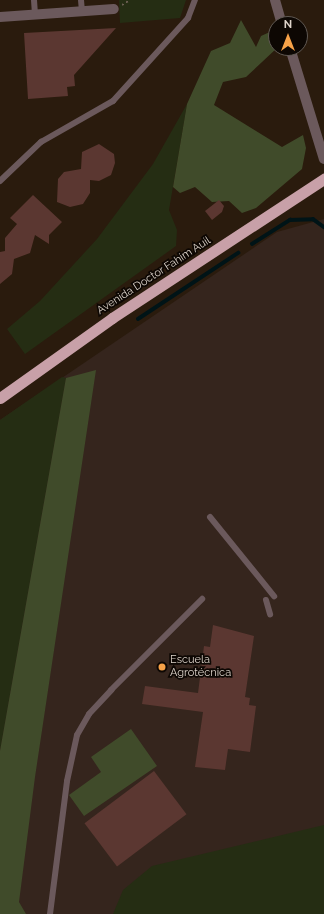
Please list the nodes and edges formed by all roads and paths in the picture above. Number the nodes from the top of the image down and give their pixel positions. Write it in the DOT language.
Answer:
graph roads {
  1 [pos="34,0"];
  2 [pos="81,0"];
  3 [pos="195,0"];
  4 [pos="275,0"];
  5 [pos="114,9"];
  6 [pos="82,12"];
  7 [pos="35,15"];
  8 [pos="280,16"];
  9 [pos="0,17"];
  10 [pos="292,56"];
  11 [pos="324,159"];
  12 [pos="324,179"];
  13 [pos="0,181"];
  14 [pos="0,398"];
  15 [pos="210,516"];
  16 [pos="274,596"];
  17 [pos="202,599"];
  18 [pos="266,600"];
  19 [pos="270,614"];
  20 [pos="50,914"];
  1 -- 7 [label="lane"];
  2 -- 6 [label="lane"];
  3 -- 13 [label="lane"];
  4 -- 8 [label="street"];
  5 -- 6 [label="street"];
  6 -- 7 [label="street"];
  7 -- 9 [label="street"];
  10 -- 11 [label="street"];
  12 -- 14 [label="highway, Avenida Doctor Fahim Auil"];
  15 -- 16 [label="lane"];
  17 -- 20 [label="lane"];
  18 -- 19 [label="lane"];
}
